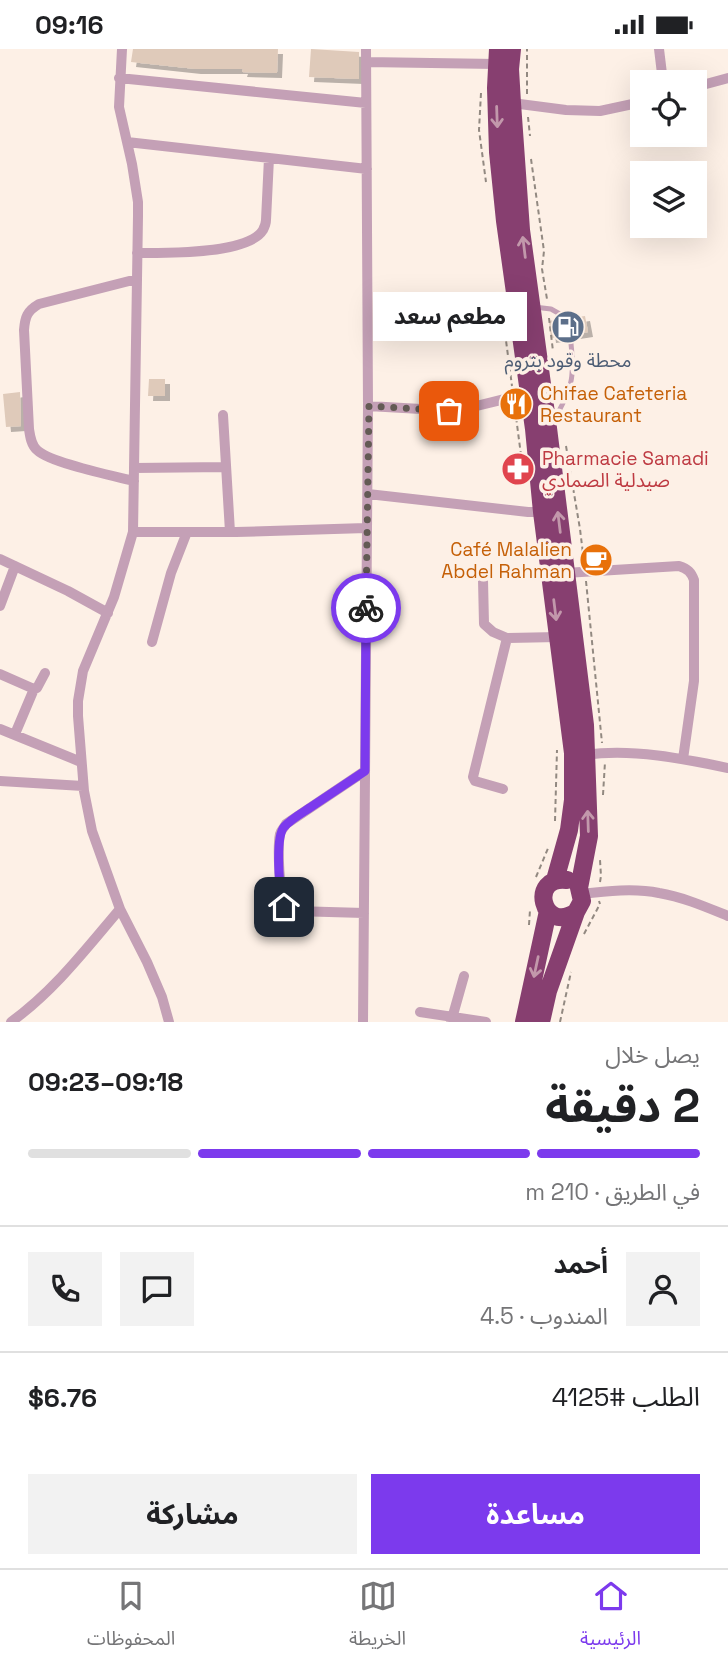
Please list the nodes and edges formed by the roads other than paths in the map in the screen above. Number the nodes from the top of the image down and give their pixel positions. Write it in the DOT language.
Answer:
graph roads {
  1 [pos="121,49"];
  2 [pos="366,49"];
  3 [pos="512,49"];
  4 [pos="659,49"];
  5 [pos="497,56"];
  6 [pos="366,62"];
  7 [pos="662,70"];
  8 [pos="120,78"];
  9 [pos="728,78"];
  10 [pos="707,84"];
  11 [pos="366,103"];
  12 [pos="512,103"];
  13 [pos="630,105"];
  14 [pos="127,142"];
  15 [pos="269,158"];
  16 [pos="367,169"];
  17 [pos="137,253"];
  18 [pos="136,279"];
  19 [pos="531,307"];
  20 [pos="567,318"];
  21 [pos="570,335"];
  22 [pos="522,397"];
  23 [pos="369,406"];
  24 [pos="223,415"];
  25 [pos="548,428"];
  26 [pos="226,467"];
  27 [pos="134,468"];
  28 [pos="134,481"];
  29 [pos="368,494"];
  30 [pos="542,512"];
  31 [pos="366,528"];
  32 [pos="133,532"];
  33 [pos="187,532"];
  34 [pos="230,532"];
  35 [pos="0,559"];
  36 [pos="15,566"];
  37 [pos="565,573"];
  38 [pos="483,580"];
  39 [pos="0,606"];
  40 [pos="108,613"];
  41 [pos="558,637"];
  42 [pos="507,638"];
  43 [pos="152,642"];
  44 [pos="45,673"];
  45 [pos="0,674"];
  46 [pos="34,689"];
  47 [pos="0,729"];
  48 [pos="15,734"];
  49 [pos="586,755"];
  50 [pos="683,759"];
  51 [pos="81,762"];
  52 [pos="728,768"];
  53 [pos="365,771"];
  54 [pos="0,781"];
  55 [pos="83,786"];
  56 [pos="503,789"];
  57 [pos="555,880"];
  58 [pos="580,891"];
  59 [pos="120,909"];
  60 [pos="548,911"];
  61 [pos="576,912"];
  62 [pos="364,913"];
  63 [pos="728,916"];
  64 [pos="464,976"];
  65 [pos="420,1011"];
  66 [pos="452,1019"];
  67 [pos="11,1022"];
  68 [pos="169,1022"];
  69 [pos="363,1022"];
  70 [pos="486,1022"];
  71 [pos="524,1022"];
  72 [pos="541,1022"];
  1 -- 8 [label="street"];
  2 -- 6 [label="street"];
  3 -- 12 [label="highway"];
  4 -- 7 [label="street"];
  5 -- 6 [label="street"];
  5 -- 22 [label="highway, one-way"];
  6 -- 11 [label="street"];
  8 -- 11 [label="street"];
  8 -- 14 [label="street"];
  9 -- 10 [label="street"];
  11 -- 16 [label="street"];
  12 -- 13 [label="street"];
  19 -- 12 [label="highway, one-way"];
  14 -- 15 [label="street"];
  14 -- 17 [label="street"];
  15 -- 16 [label="street"];
  15 -- 17 [label="street"];
  16 -- 23 [label="street"];
  17 -- 18 [label="street"];
  18 -- 27 [label="street"];
  18 -- 28 [label="street"];
  19 -- 20 [label="lane"];
  19 -- 25 [label="highway"];
  21 -- 25 [label="lane"];
  22 -- 23 [label="street"];
  22 -- 30 [label="highway"];
  23 -- 29 [label="street"];
  24 -- 26 [label="street"];
  37 -- 25 [label="highway, one-way"];
  26 -- 27 [label="street"];
  26 -- 34 [label="street"];
  27 -- 28 [label="street"];
  28 -- 32 [label="street"];
  29 -- 30 [label="street"];
  29 -- 31 [label="street"];
  30 -- 41 [label="highway, one-way"];
  31 -- 34 [label="street"];
  31 -- 53 [label="street"];
  32 -- 33 [label="street"];
  32 -- 40 [label="street"];
  33 -- 34 [label="street"];
  33 -- 43 [label="street"];
  35 -- 36 [label="street"];
  36 -- 39 [label="street"];
  36 -- 40 [label="street"];
  37 -- 49 [label="highway"];
  37 -- 50 [label="street"];
  38 -- 42 [label="street"];
  40 -- 51 [label="street"];
  41 -- 42 [label="street"];
  41 -- 57 [label="highway"];
  42 -- 56 [label="street"];
  44 -- 46 [label="street"];
  45 -- 46 [label="street"];
  46 -- 48 [label="street"];
  47 -- 48 [label="street"];
  48 -- 51 [label="street"];
  49 -- 50 [label="street"];
  58 -- 49 [label="highway, one-way"];
  50 -- 52 [label="street"];
  51 -- 55 [label="street"];
  53 -- 62 [label="street"];
  53 -- 62 [label="street"];
  54 -- 55 [label="street"];
  55 -- 59 [label="street"];
  57 -- 58 [label="highway"];
  57 -- 60 [label="highway"];
  58 -- 61 [label="highway"];
  58 -- 63 [label="street"];
  59 -- 67 [label="street"];
  59 -- 68 [label="street"];
  60 -- 61 [label="highway"];
  60 -- 71 [label="highway, one-way"];
  61 -- 72 [label="highway"];
  62 -- 69 [label="street"];
  64 -- 66 [label="street"];
  65 -- 66 [label="street"];
  66 -- 70 [label="street"];
}
